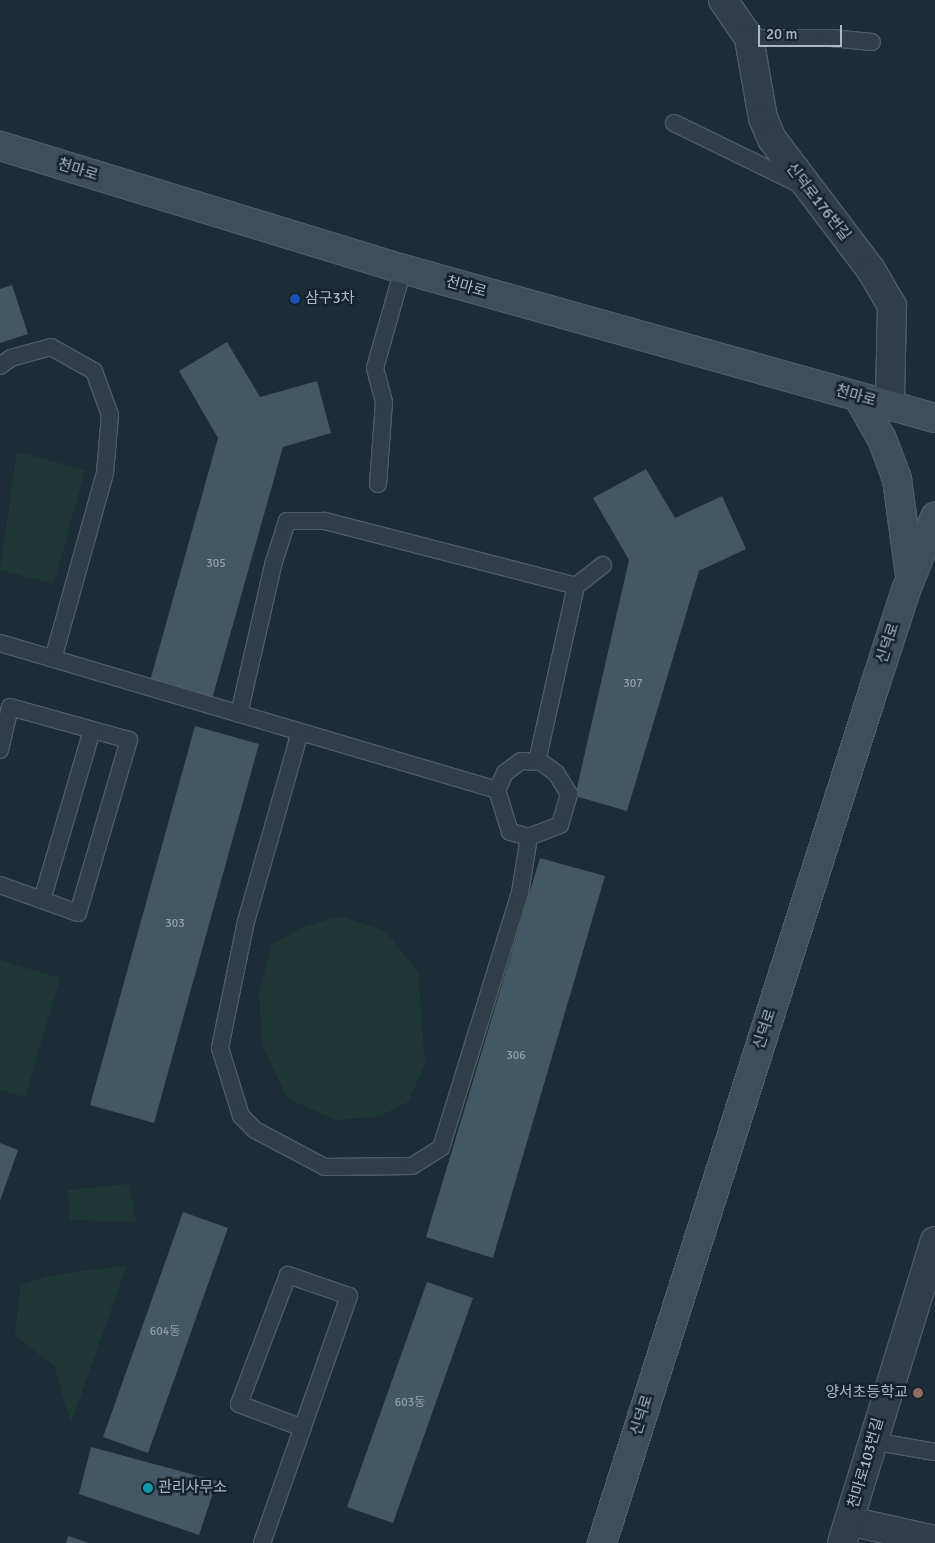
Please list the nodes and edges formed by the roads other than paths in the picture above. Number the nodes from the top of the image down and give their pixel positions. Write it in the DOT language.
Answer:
graph roads {
  1 [pos="723,0"];
  2 [pos="749,38"];
  3 [pos="872,42"];
  4 [pos="674,123"];
  5 [pos="0,146"];
  6 [pos="806,187"];
  7 [pos="403,269"];
  8 [pos="0,366"];
  9 [pos="858,396"];
  10 [pos="935,396"];
  11 [pos="899,408"];
  12 [pos="935,418"];
  13 [pos="378,484"];
  14 [pos="935,518"];
  15 [pos="935,549"];
  16 [pos="603,566"];
  17 [pos="910,578"];
  18 [pos="576,586"];
  19 [pos="0,643"];
  20 [pos="53,659"];
  21 [pos="238,714"];
  22 [pos="92,730"];
  23 [pos="300,732"];
  24 [pos="0,750"];
  25 [pos="537,762"];
  26 [pos="497,790"];
  27 [pos="529,837"];
  28 [pos="0,884"];
  29 [pos="42,900"];
  30 [pos="935,1241"];
  31 [pos="302,1428"];
  32 [pos="872,1441"];
  33 [pos="934,1448"];
  34 [pos="845,1532"];
  35 [pos="935,1540"];
  36 [pos="262,1543"];
  37 [pos="602,1543"];
  1 -- 2 [label="street, 신덕로176번길"];
  2 -- 3 [label="lane"];
  2 -- 6 [label="street, 신덕로176번길"];
  4 -- 6 [label="lane"];
  5 -- 7 [label="street, 천마로"];
  6 -- 11 [label="street, 신덕로176번길"];
  7 -- 9 [label="street, 천마로"];
  7 -- 13 [label="lane"];
  8 -- 20 [label="lane"];
  9 -- 11 [label="street, 천마로"];
  9 -- 17 [label="street"];
  10 -- 11 [label="street"];
  11 -- 12 [label="street, 천마로"];
  14 -- 17 [label="street, 신덕로"];
  15 -- 17 [label="street"];
  16 -- 18 [label="lane"];
  17 -- 37 [label="street, 신덕로"];
  18 -- 21 [label="lane"];
  18 -- 25 [label="lane"];
  19 -- 20 [label="lane"];
  20 -- 21 [label="lane"];
  21 -- 23 [label="lane"];
  22 -- 24 [label="lane"];
  22 -- 29 [label="lane"];
  22 -- 29 [label="lane"];
  23 -- 26 [label="lane"];
  23 -- 27 [label="lane"];
  25 -- 26 [label="lane"];
  25 -- 27 [label="lane"];
  26 -- 27 [label="lane"];
  28 -- 29 [label="lane"];
  30 -- 32 [label="street, 천마로103번길"];
  31 -- 31 [label="lane"];
  31 -- 36 [label="lane"];
  32 -- 33 [label="lane"];
  32 -- 34 [label="street, 천마로103번길"];
  34 -- 35 [label="street"];
}
